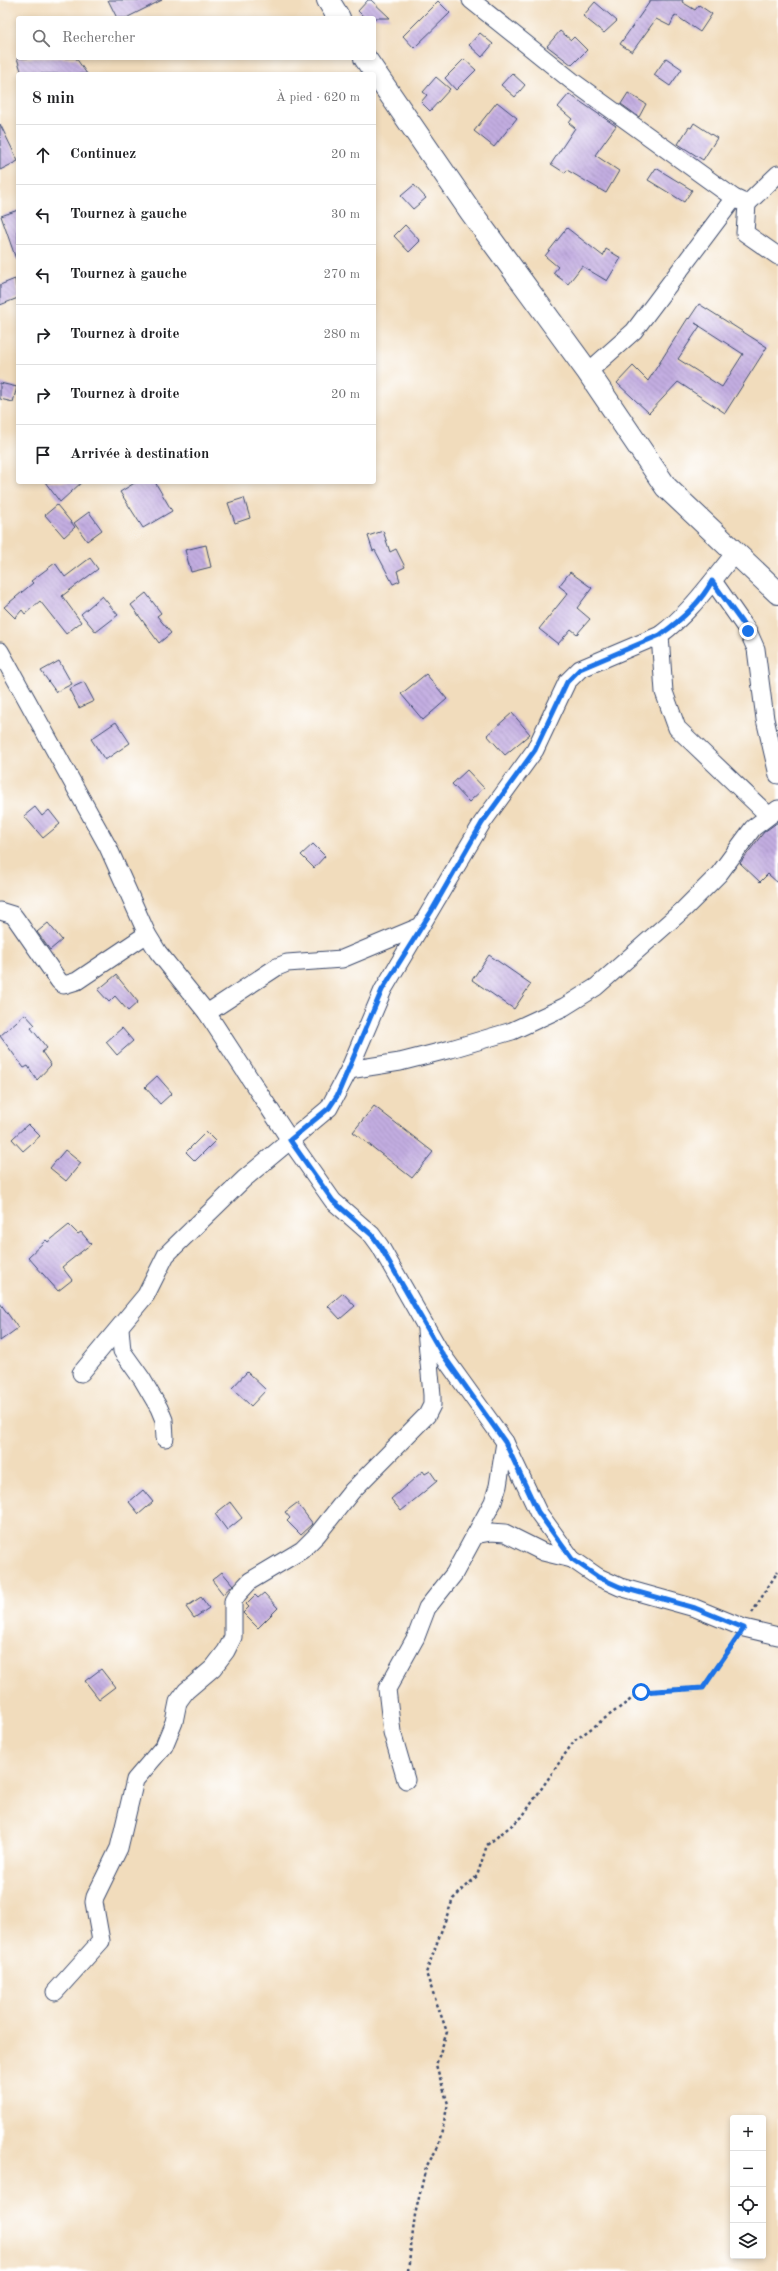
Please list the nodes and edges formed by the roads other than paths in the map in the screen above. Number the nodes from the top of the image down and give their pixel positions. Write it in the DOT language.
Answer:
graph roads {
  1 [pos="328,0"];
  2 [pos="471,0"];
  3 [pos="339,16"];
  4 [pos="366,60"];
  5 [pos="375,72"];
  6 [pos="376,74"];
  7 [pos="778,174"];
  8 [pos="740,201"];
  9 [pos="778,256"];
  10 [pos="588,372"];
  11 [pos="735,553"];
  12 [pos="712,581"];
  13 [pos="778,593"];
  14 [pos="660,635"];
  15 [pos="0,652"];
  16 [pos="778,775"];
  17 [pos="773,812"];
  18 [pos="0,911"];
  19 [pos="421,926"];
  20 [pos="147,934"];
  21 [pos="207,1013"];
  22 [pos="349,1070"];
  23 [pos="290,1140"];
  24 [pos="426,1325"];
  25 [pos="120,1328"];
  26 [pos="81,1373"];
  27 [pos="165,1438"];
  28 [pos="505,1442"];
  29 [pos="474,1535"];
  30 [pos="572,1559"];
  31 [pos="778,1636"];
  32 [pos="406,1780"];
  33 [pos="55,1992"];
  1 -- 3 [label="main road"];
  2 -- 8 [label="street"];
  4 -- 5 [label="main road"];
  6 -- 10 [label="main road"];
  7 -- 8 [label="street"];
  8 -- 9 [label="street"];
  8 -- 10 [label="street"];
  10 -- 11 [label="main road"];
  11 -- 12 [label="street"];
  11 -- 13 [label="main road"];
  12 -- 14 [label="street"];
  12 -- 16 [label="street"];
  14 -- 17 [label="street"];
  14 -- 19 [label="street"];
  15 -- 20 [label="street"];
  17 -- 22 [label="street"];
  18 -- 20 [label="street"];
  19 -- 21 [label="street"];
  19 -- 22 [label="street"];
  20 -- 21 [label="street"];
  21 -- 23 [label="street"];
  22 -- 23 [label="street"];
  23 -- 24 [label="street"];
  23 -- 25 [label="street"];
  24 -- 28 [label="street"];
  24 -- 33 [label="street"];
  25 -- 26 [label="street"];
  25 -- 27 [label="street"];
  28 -- 29 [label="street"];
  28 -- 30 [label="street"];
  29 -- 30 [label="street"];
  29 -- 32 [label="street"];
  30 -- 31 [label="street"];
}
